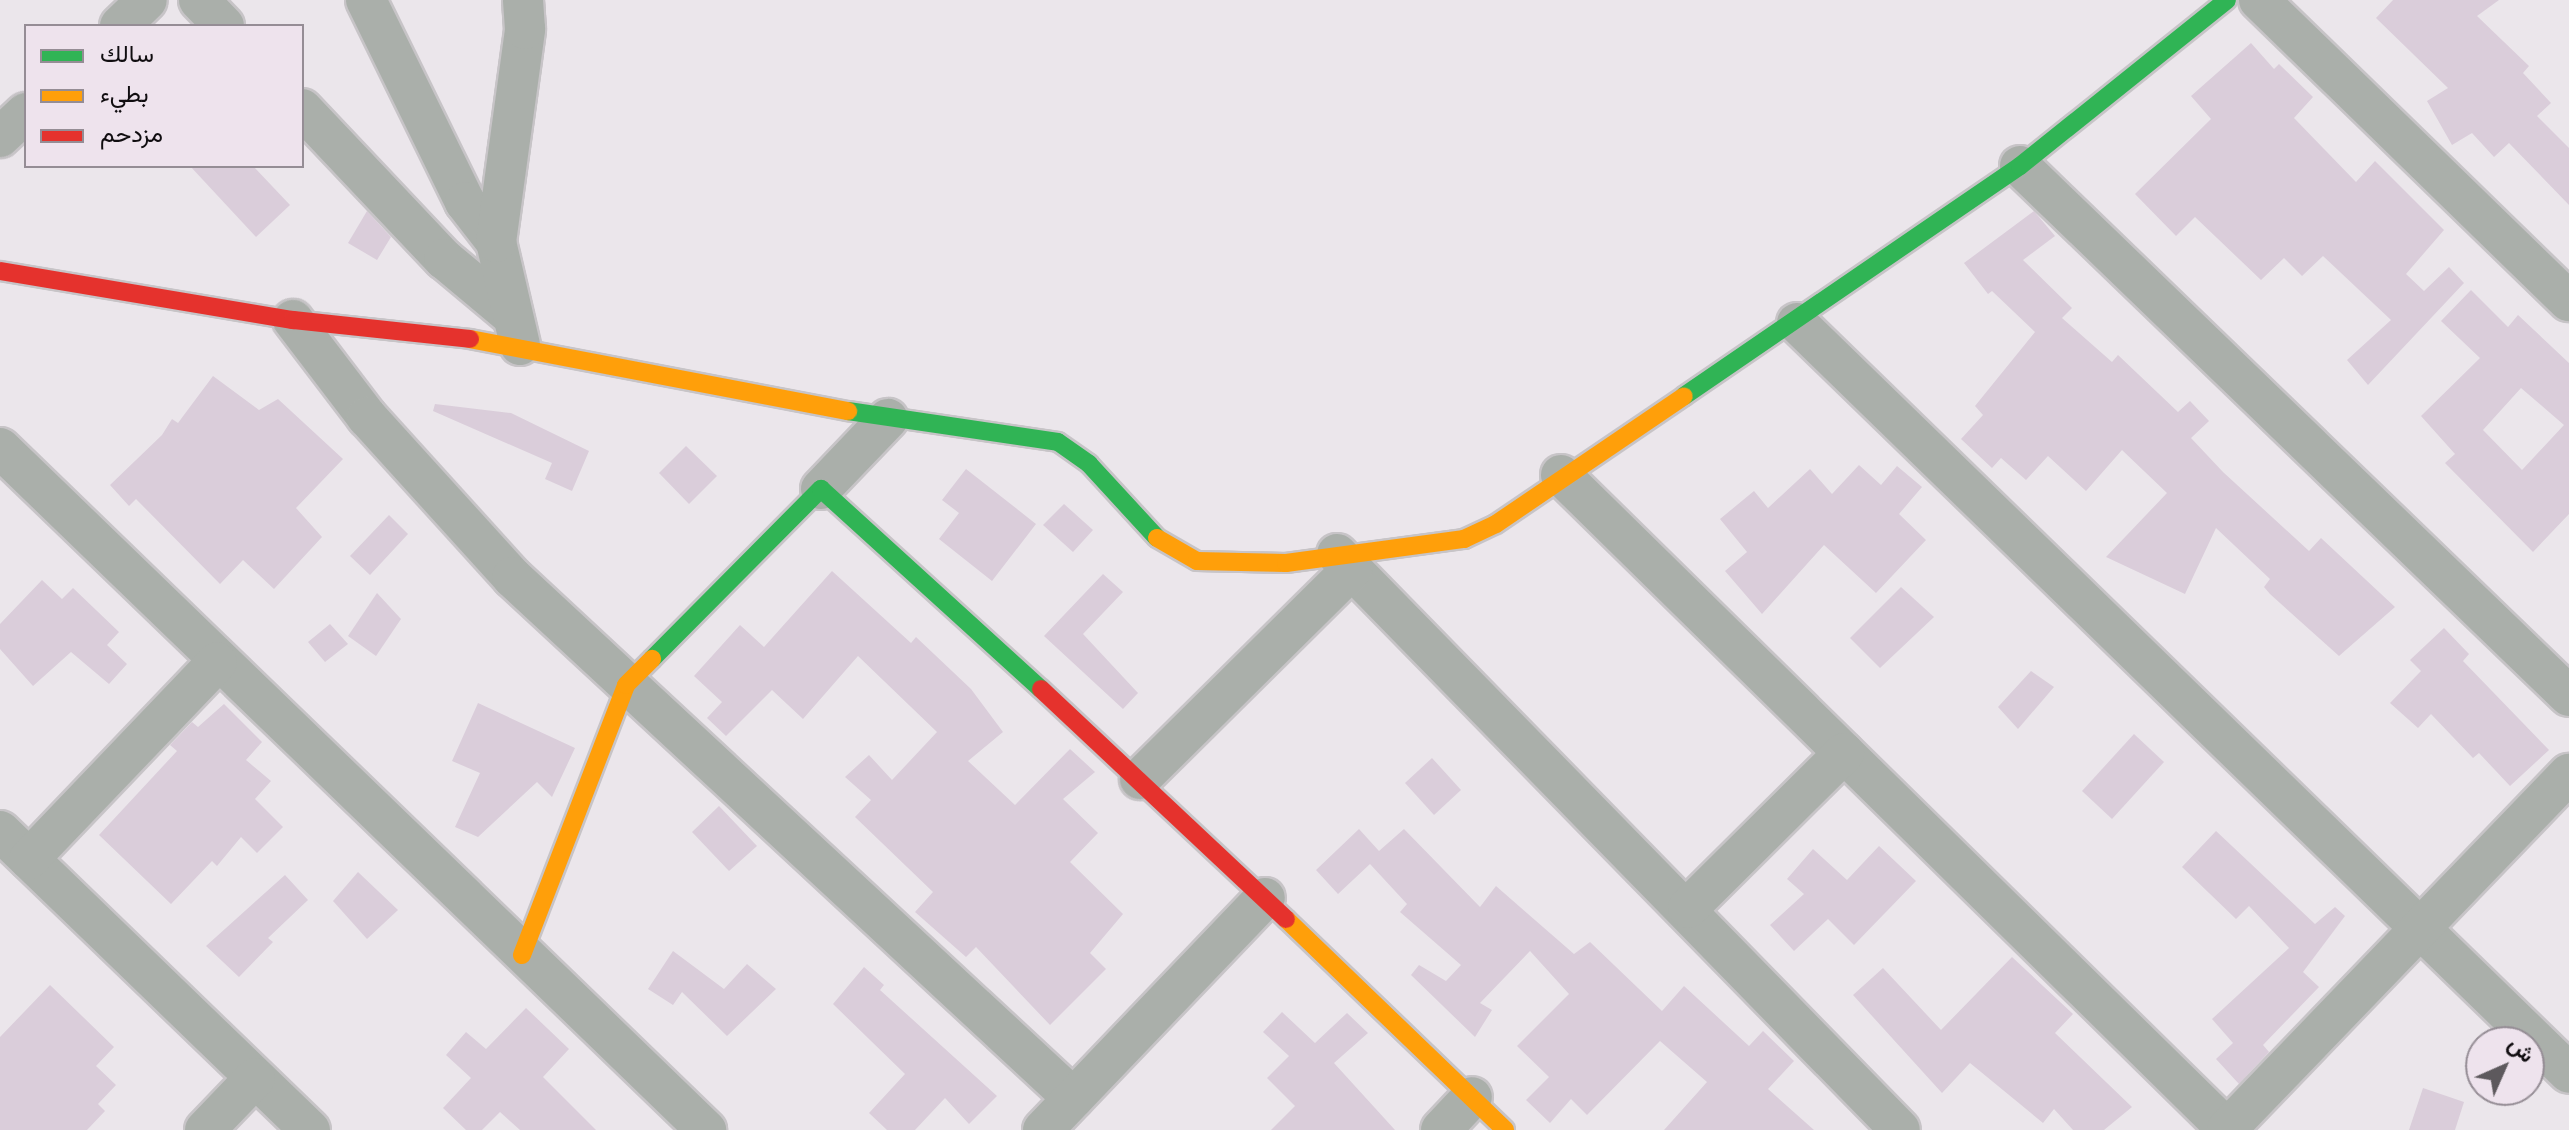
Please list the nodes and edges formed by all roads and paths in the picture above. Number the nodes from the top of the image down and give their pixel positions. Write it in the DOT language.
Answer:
graph roads {
  1 [pos="147,0"];
  2 [pos="199,0"];
  3 [pos="366,0"];
  4 [pos="523,0"];
  5 [pos="2227,0"];
  6 [pos="2259,0"];
  7 [pos="122,24"];
  8 [pos="222,24"];
  9 [pos="304,111"];
  10 [pos="24,115"];
  11 [pos="0,137"];
  12 [pos="2020,166"];
  13 [pos="496,242"];
  14 [pos="0,271"];
  15 [pos="2569,301"];
  16 [pos="293,320"];
  17 [pos="1797,323"];
  18 [pos="515,329"];
  19 [pos="888,419"];
  20 [pos="0,448"];
  21 [pos="1561,475"];
  22 [pos="821,489"];
  23 [pos="1344,561"];
  24 [pos="217,662"];
  25 [pos="626,685"];
  26 [pos="2569,696"];
  27 [pos="1844,753"];
  28 [pos="2569,774"];
  29 [pos="1140,779"];
  30 [pos="0,831"];
  31 [pos="29,859"];
  32 [pos="1265,898"];
  33 [pos="1688,908"];
  34 [pos="2419,932"];
  35 [pos="522,955"];
  36 [pos="2569,1073"];
  37 [pos="255,1078"];
  38 [pos="1472,1097"];
  39 [pos="1073,1098"];
  40 [pos="205,1130"];
  41 [pos="310,1130"];
  42 [pos="706,1130"];
  43 [pos="1043,1130"];
  44 [pos="1441,1130"];
  45 [pos="1505,1130"];
  46 [pos="1900,1130"];
  47 [pos="2227,1130"];
  1 -- 7 [label="street"];
  2 -- 8 [label="street"];
  3 -- 13 [label="street"];
  4 -- 13 [label="street"];
  5 -- 12 [label="street"];
  6 -- 15 [label="street"];
  9 -- 18 [label="street"];
  10 -- 11 [label="street"];
  12 -- 17 [label="street"];
  12 -- 26 [label="street"];
  13 -- 18 [label="street"];
  14 -- 16 [label="street"];
  16 -- 18 [label="street"];
  16 -- 25 [label="street"];
  17 -- 21 [label="street"];
  17 -- 34 [label="street"];
  18 -- 19 [label="street"];
  19 -- 22 [label="street"];
  19 -- 23 [label="street"];
  20 -- 24 [label="street"];
  21 -- 23 [label="street"];
  21 -- 27 [label="street"];
  22 -- 25 [label="street"];
  22 -- 29 [label="street"];
  23 -- 29 [label="street"];
  23 -- 33 [label="street"];
  24 -- 31 [label="street"];
  24 -- 35 [label="street"];
  25 -- 35 [label="street"];
  25 -- 39 [label="street"];
  27 -- 33 [label="street"];
  27 -- 47 [label="street"];
  28 -- 34 [label="street"];
  29 -- 32 [label="street"];
  30 -- 31 [label="street"];
  31 -- 37 [label="street"];
  32 -- 38 [label="street"];
  32 -- 39 [label="street"];
  33 -- 46 [label="street"];
  34 -- 36 [label="street"];
  34 -- 47 [label="street"];
  35 -- 42 [label="street"];
  37 -- 40 [label="street"];
  37 -- 41 [label="street"];
  38 -- 44 [label="street"];
  38 -- 45 [label="street"];
  39 -- 43 [label="street"];
}
